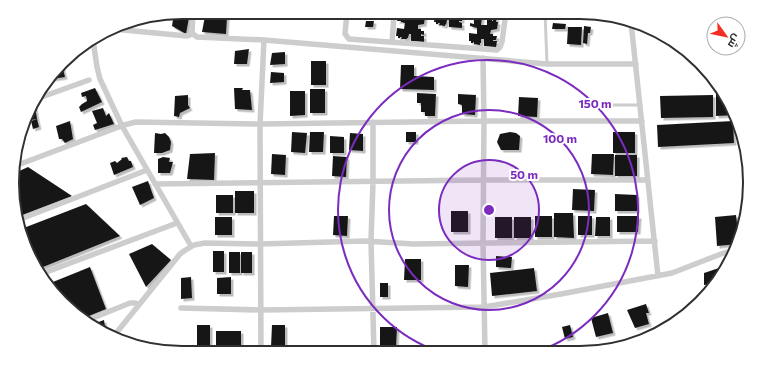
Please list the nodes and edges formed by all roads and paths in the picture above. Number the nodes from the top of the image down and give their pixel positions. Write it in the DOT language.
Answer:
graph roads {
  1 [pos="193,19"];
  2 [pos="346,19"];
  3 [pos="394,19"];
  4 [pos="505,19"];
  5 [pos="546,19"];
  6 [pos="632,28"];
  7 [pos="123,30"];
  8 [pos="193,34"];
  9 [pos="264,40"];
  10 [pos="392,42"];
  11 [pos="94,46"];
  12 [pos="483,58"];
  13 [pos="547,64"];
  14 [pos="636,64"];
  15 [pos="89,80"];
  16 [pos="44,96"];
  17 [pos="640,104"];
  18 [pos="581,105"];
  19 [pos="484,121"];
  20 [pos="642,121"];
  21 [pos="373,122"];
  22 [pos="260,124"];
  23 [pos="122,126"];
  24 [pos="20,164"];
  25 [pos="147,170"];
  26 [pos="484,180"];
  27 [pos="648,180"];
  28 [pos="260,182"];
  29 [pos="373,182"];
  30 [pos="155,184"];
  31 [pos="23,218"];
  32 [pos="177,223"];
  33 [pos="371,241"];
  34 [pos="654,241"];
  35 [pos="483,242"];
  36 [pos="260,244"];
  37 [pos="191,246"];
  38 [pos="727,252"];
  39 [pos="46,272"];
  40 [pos="658,276"];
  41 [pos="139,304"];
  42 [pos="484,307"];
  43 [pos="181,308"];
  44 [pos="372,309"];
  45 [pos="261,310"];
  46 [pos="92,318"];
  47 [pos="117,332"];
  48 [pos="261,346"];
  49 [pos="374,346"];
  50 [pos="485,346"];
  1 -- 8 [label="street"];
  2 -- 10 [label="street"];
  3 -- 10 [label="street"];
  4 -- 10 [label="street"];
  5 -- 13 [label="lane"];
  6 -- 14 [label="street"];
  7 -- 8 [label="street"];
  8 -- 9 [label="street"];
  9 -- 12 [label="street"];
  9 -- 22 [label="street"];
  11 -- 23 [label="street"];
  12 -- 13 [label="street"];
  12 -- 19 [label="street"];
  13 -- 14 [label="street"];
  14 -- 17 [label="street"];
  15 -- 16 [label="street"];
  17 -- 18 [label="lane"];
  17 -- 20 [label="street"];
  19 -- 20 [label="street"];
  19 -- 21 [label="street"];
  19 -- 26 [label="street"];
  20 -- 27 [label="street"];
  21 -- 22 [label="street"];
  21 -- 29 [label="street"];
  22 -- 23 [label="street"];
  22 -- 28 [label="street"];
  23 -- 24 [label="street"];
  23 -- 25 [label="street"];
  25 -- 30 [label="street"];
  25 -- 31 [label="street"];
  26 -- 27 [label="street"];
  26 -- 29 [label="street"];
  26 -- 35 [label="street"];
  27 -- 34 [label="street"];
  28 -- 29 [label="street"];
  28 -- 30 [label="street"];
  28 -- 36 [label="street"];
  29 -- 33 [label="street"];
  30 -- 32 [label="street"];
  32 -- 37 [label="street"];
  32 -- 39 [label="street"];
  33 -- 35 [label="street"];
  33 -- 36 [label="street"];
  33 -- 44 [label="street"];
  34 -- 35 [label="street"];
  34 -- 40 [label="street"];
  35 -- 42 [label="street"];
  36 -- 37 [label="street"];
  36 -- 45 [label="street"];
  37 -- 41 [label="street"];
  38 -- 40 [label="street"];
  40 -- 42 [label="street"];
  41 -- 46 [label="street"];
  41 -- 47 [label="street"];
  42 -- 44 [label="street"];
  42 -- 50 [label="street"];
  43 -- 45 [label="street"];
  44 -- 45 [label="street"];
  44 -- 49 [label="street"];
  45 -- 48 [label="street"];
}
